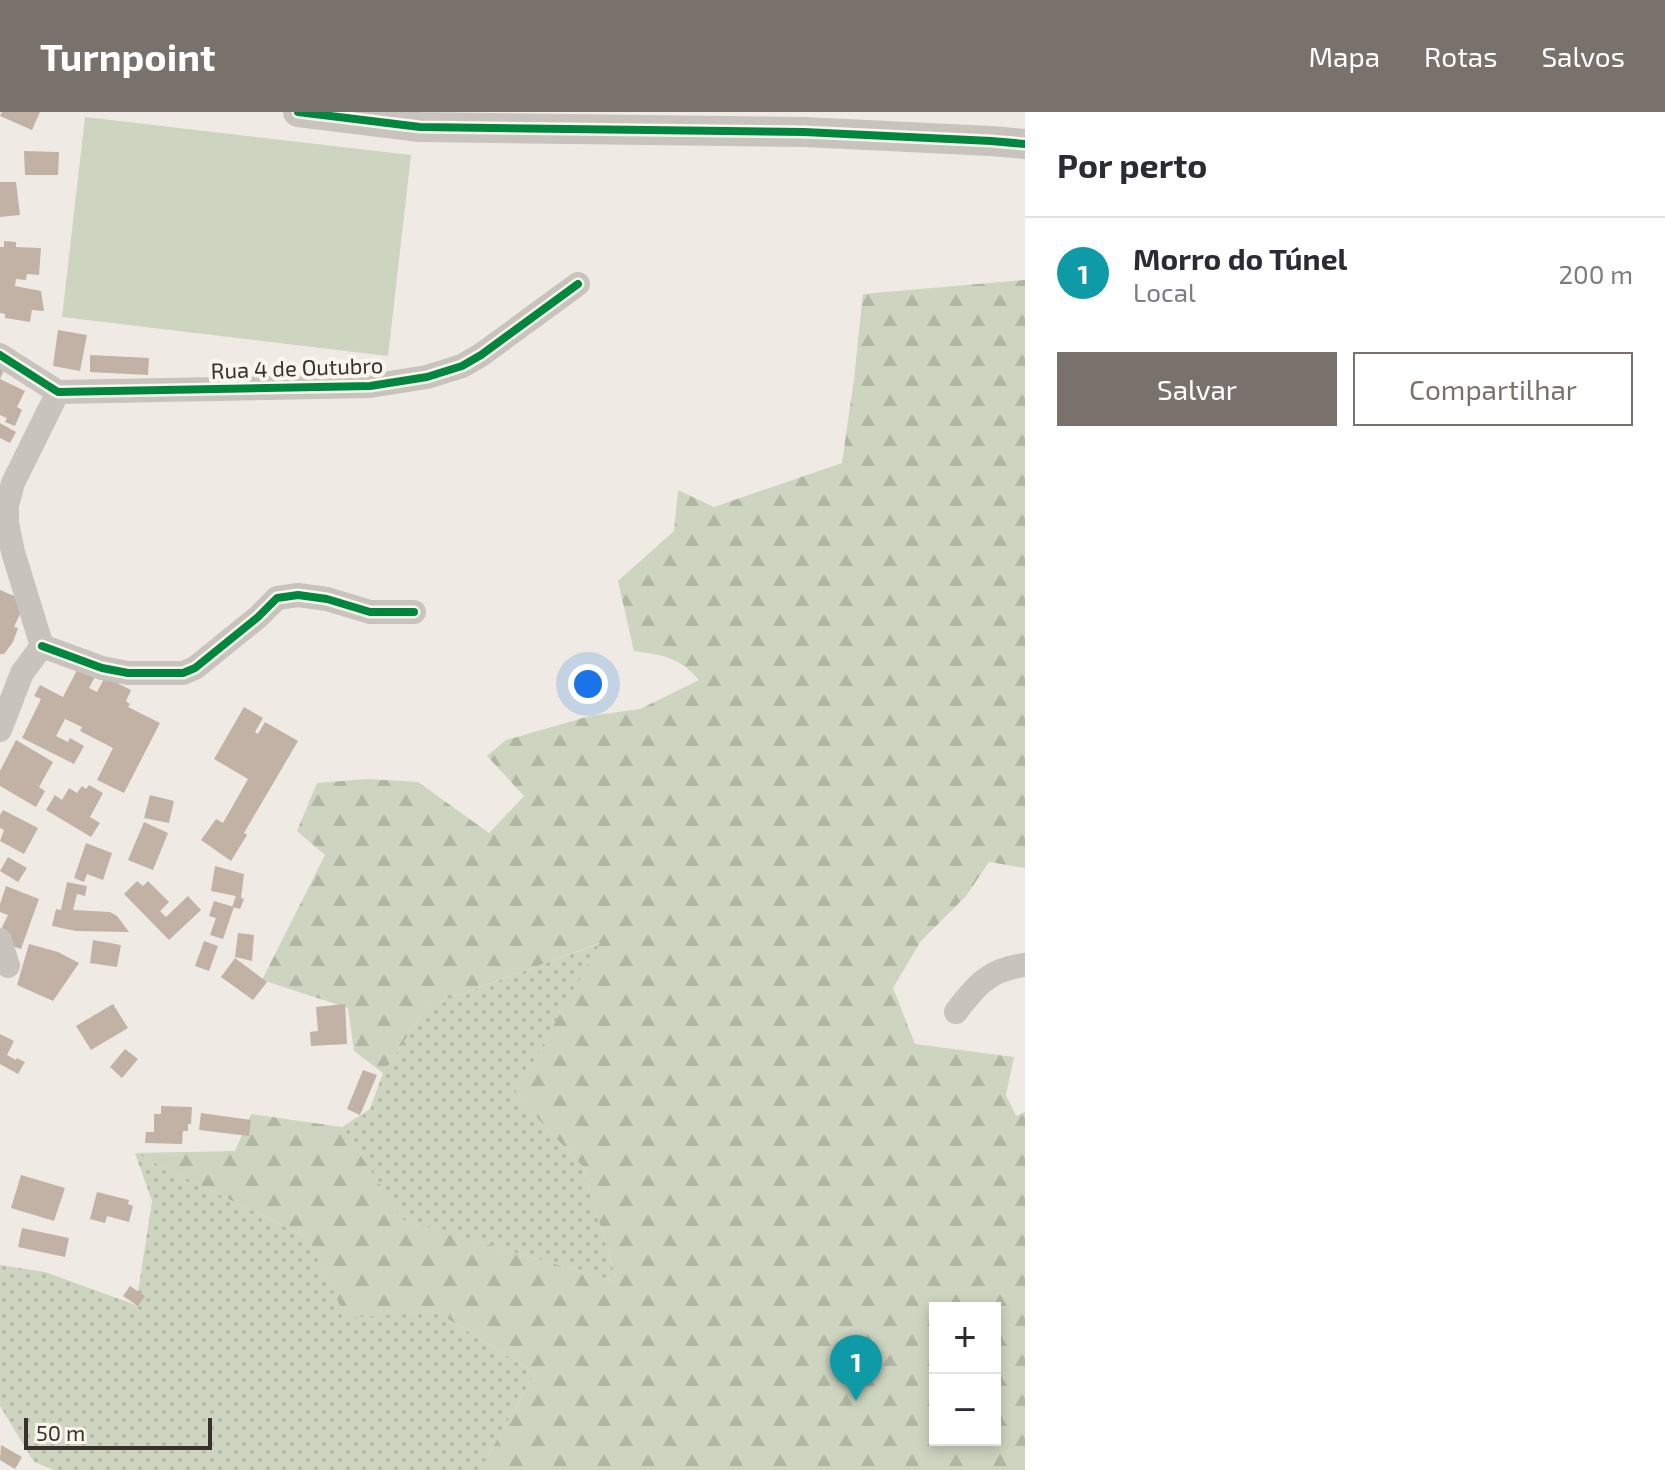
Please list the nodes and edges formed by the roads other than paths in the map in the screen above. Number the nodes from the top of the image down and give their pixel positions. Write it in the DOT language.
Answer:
graph roads {
  1 [pos="298,112"];
  2 [pos="1025,144"];
  3 [pos="578,284"];
  4 [pos="0,355"];
  5 [pos="58,392"];
  6 [pos="414,612"];
  7 [pos="42,646"];
  8 [pos="11,668"];
  9 [pos="0,730"];
  10 [pos="0,940"];
  11 [pos="1025,965"];
  12 [pos="8,966"];
  13 [pos="956,1012"];
  1 -- 2 [label="street"];
  3 -- 5 [label="street, Rua 4 de Outubro"];
  4 -- 5 [label="street"];
  5 -- 7 [label="street"];
  6 -- 7 [label="street"];
  7 -- 8 [label="street"];
  8 -- 9 [label="street"];
  10 -- 12 [label="street"];
  11 -- 13 [label="street"];
}
